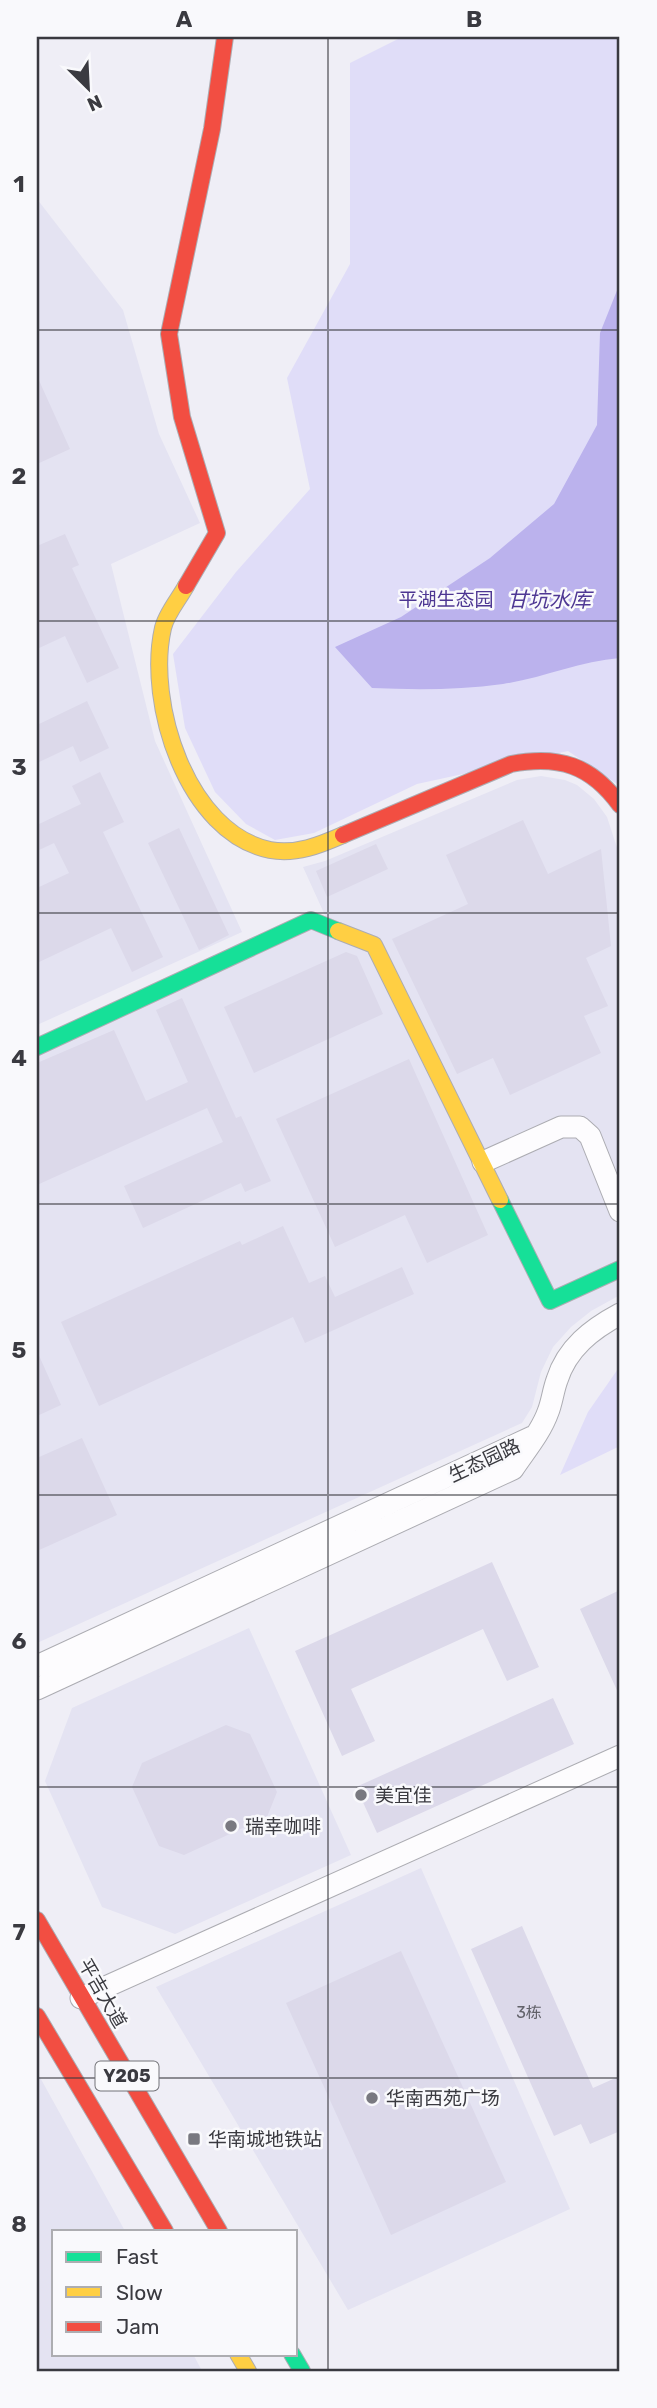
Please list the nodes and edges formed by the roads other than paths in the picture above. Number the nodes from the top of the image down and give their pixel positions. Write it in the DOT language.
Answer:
graph roads {
  1 [pos="225,37"];
  2 [pos="620,805"];
  3 [pos="37,1047"];
  4 [pos="483,1162"];
  5 [pos="620,1211"];
  6 [pos="620,1269"];
  7 [pos="620,1314"];
  8 [pos="534,1436"];
  9 [pos="37,1666"];
  10 [pos="37,1689"];
  11 [pos="620,1756"];
  12 [pos="37,1920"];
  13 [pos="81,1998"];
  14 [pos="37,2016"];
  15 [pos="164,2230"];
  16 [pos="218,2230"];
  1 -- 2 [label="street"];
  3 -- 4 [label="street"];
  4 -- 5 [label="street"];
  4 -- 6 [label="street"];
  7 -- 8 [label="street"];
  8 -- 9 [label="street, 生态园路"];
  8 -- 10 [label="street, 生态园路"];
  11 -- 13 [label="street"];
  12 -- 13 [label="street, 平吉大道 / Y205"];
  13 -- 16 [label="street, 平吉大道 / Y205"];
  14 -- 15 [label="street, Y205"];
}
